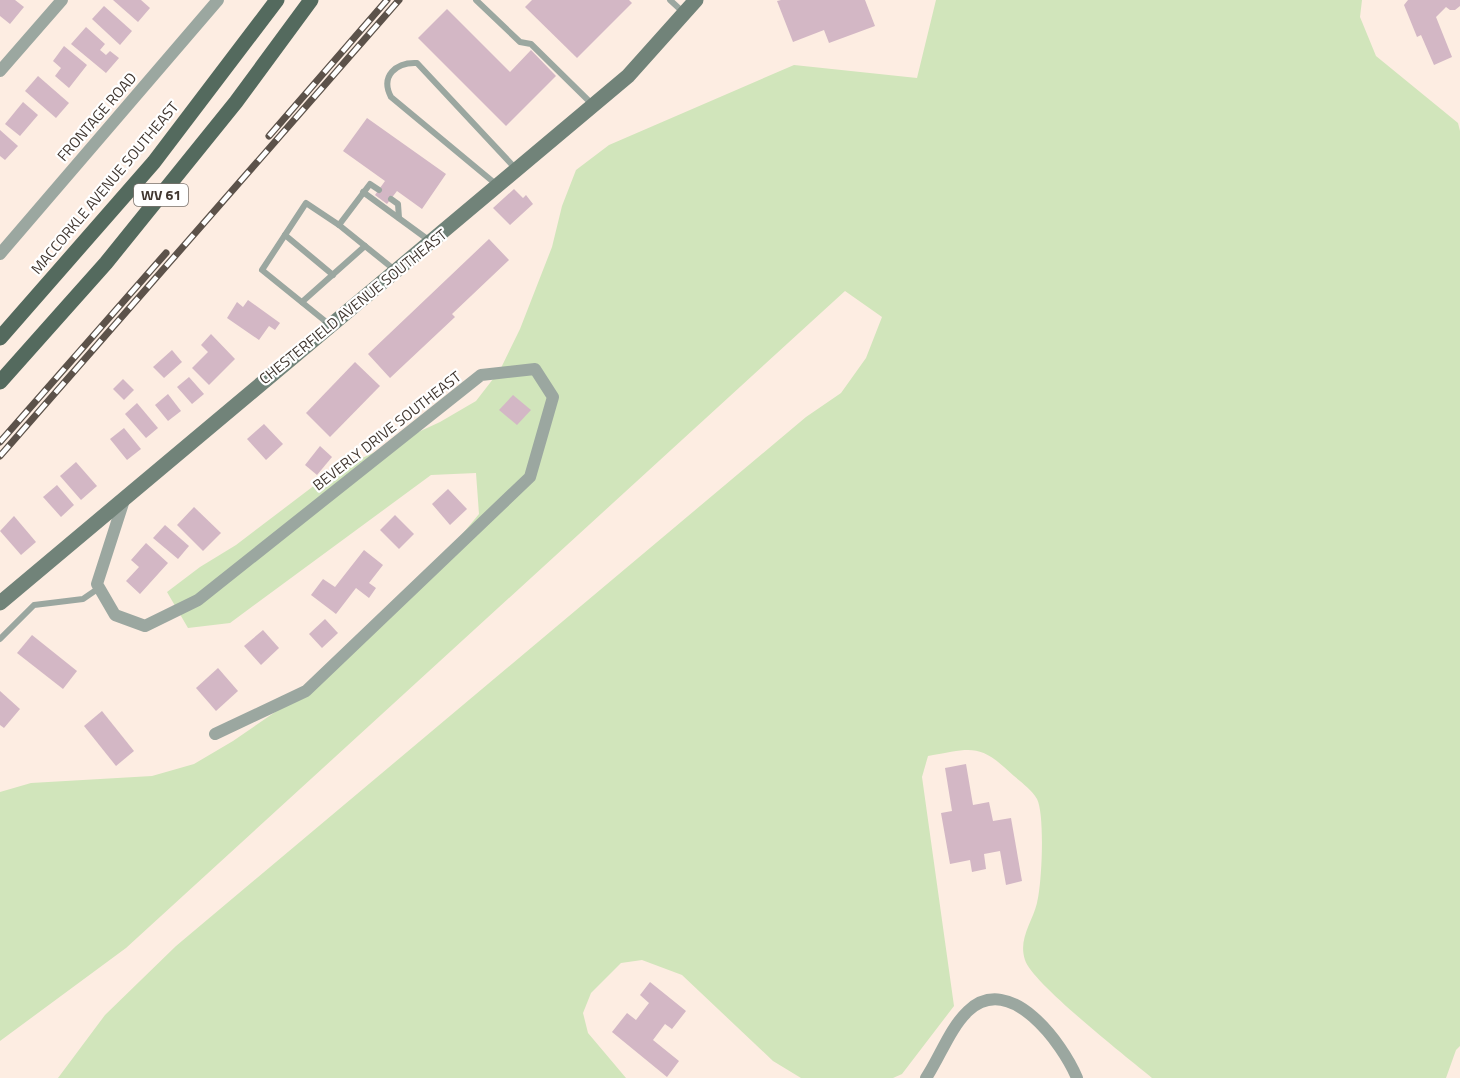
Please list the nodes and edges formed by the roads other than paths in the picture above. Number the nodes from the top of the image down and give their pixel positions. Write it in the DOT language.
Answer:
graph roads {
  1 [pos="62,0"];
  2 [pos="218,0"];
  3 [pos="277,0"];
  4 [pos="311,0"];
  5 [pos="476,0"];
  6 [pos="670,0"];
  7 [pos="696,0"];
  8 [pos="684,13"];
  9 [pos="0,71"];
  10 [pos="593,105"];
  11 [pos="517,170"];
  12 [pos="498,186"];
  13 [pos="379,190"];
  14 [pos="363,192"];
  15 [pos="391,199"];
  16 [pos="399,218"];
  17 [pos="339,225"];
  18 [pos="285,235"];
  19 [pos="432,242"];
  20 [pos="365,246"];
  21 [pos="0,254"];
  22 [pos="396,271"];
  23 [pos="333,275"];
  24 [pos="302,302"];
  25 [pos="330,325"];
  26 [pos="0,338"];
  27 [pos="0,382"];
  28 [pos="126,496"];
  29 [pos="99,588"];
  30 [pos="0,603"];
  31 [pos="0,639"];
  32 [pos="215,734"];
  33 [pos="926,1078"];
  34 [pos="1077,1078"];
  1 -- 9 [label="street"];
  2 -- 21 [label="street, FRONTAGE ROAD"];
  3 -- 26 [label="main road, MACCORKLE AVENUE SOUTHEAST / WV 61"];
  4 -- 27 [label="main road, WV 61"];
  5 -- 10 [label="lane"];
  6 -- 8 [label="lane"];
  7 -- 8 [label="street, CHESTERFIELD AVENUE SOUTHEAST"];
  8 -- 10 [label="street, CHESTERFIELD AVENUE SOUTHEAST"];
  10 -- 11 [label="street, CHESTERFIELD AVENUE SOUTHEAST"];
  11 -- 12 [label="street, CHESTERFIELD AVENUE SOUTHEAST"];
  11 -- 12 [label="lane"];
  12 -- 19 [label="street, CHESTERFIELD AVENUE SOUTHEAST"];
  13 -- 14 [label="lane"];
  14 -- 16 [label="lane"];
  14 -- 17 [label="lane"];
  15 -- 16 [label="lane"];
  16 -- 19 [label="lane"];
  17 -- 18 [label="lane"];
  17 -- 20 [label="lane"];
  18 -- 23 [label="lane"];
  18 -- 24 [label="lane"];
  19 -- 22 [label="street, CHESTERFIELD AVENUE SOUTHEAST"];
  20 -- 22 [label="lane"];
  20 -- 23 [label="lane"];
  22 -- 25 [label="street, CHESTERFIELD AVENUE SOUTHEAST"];
  23 -- 24 [label="lane"];
  24 -- 25 [label="lane"];
  25 -- 28 [label="street, CHESTERFIELD AVENUE SOUTHEAST"];
  28 -- 29 [label="street"];
  28 -- 30 [label="street, CHESTERFIELD AVENUE SOUTHEAST"];
  29 -- 31 [label="lane"];
  29 -- 32 [label="street, BEVERLY DRIVE SOUTHEAST"];
  33 -- 34 [label="street"];
}
